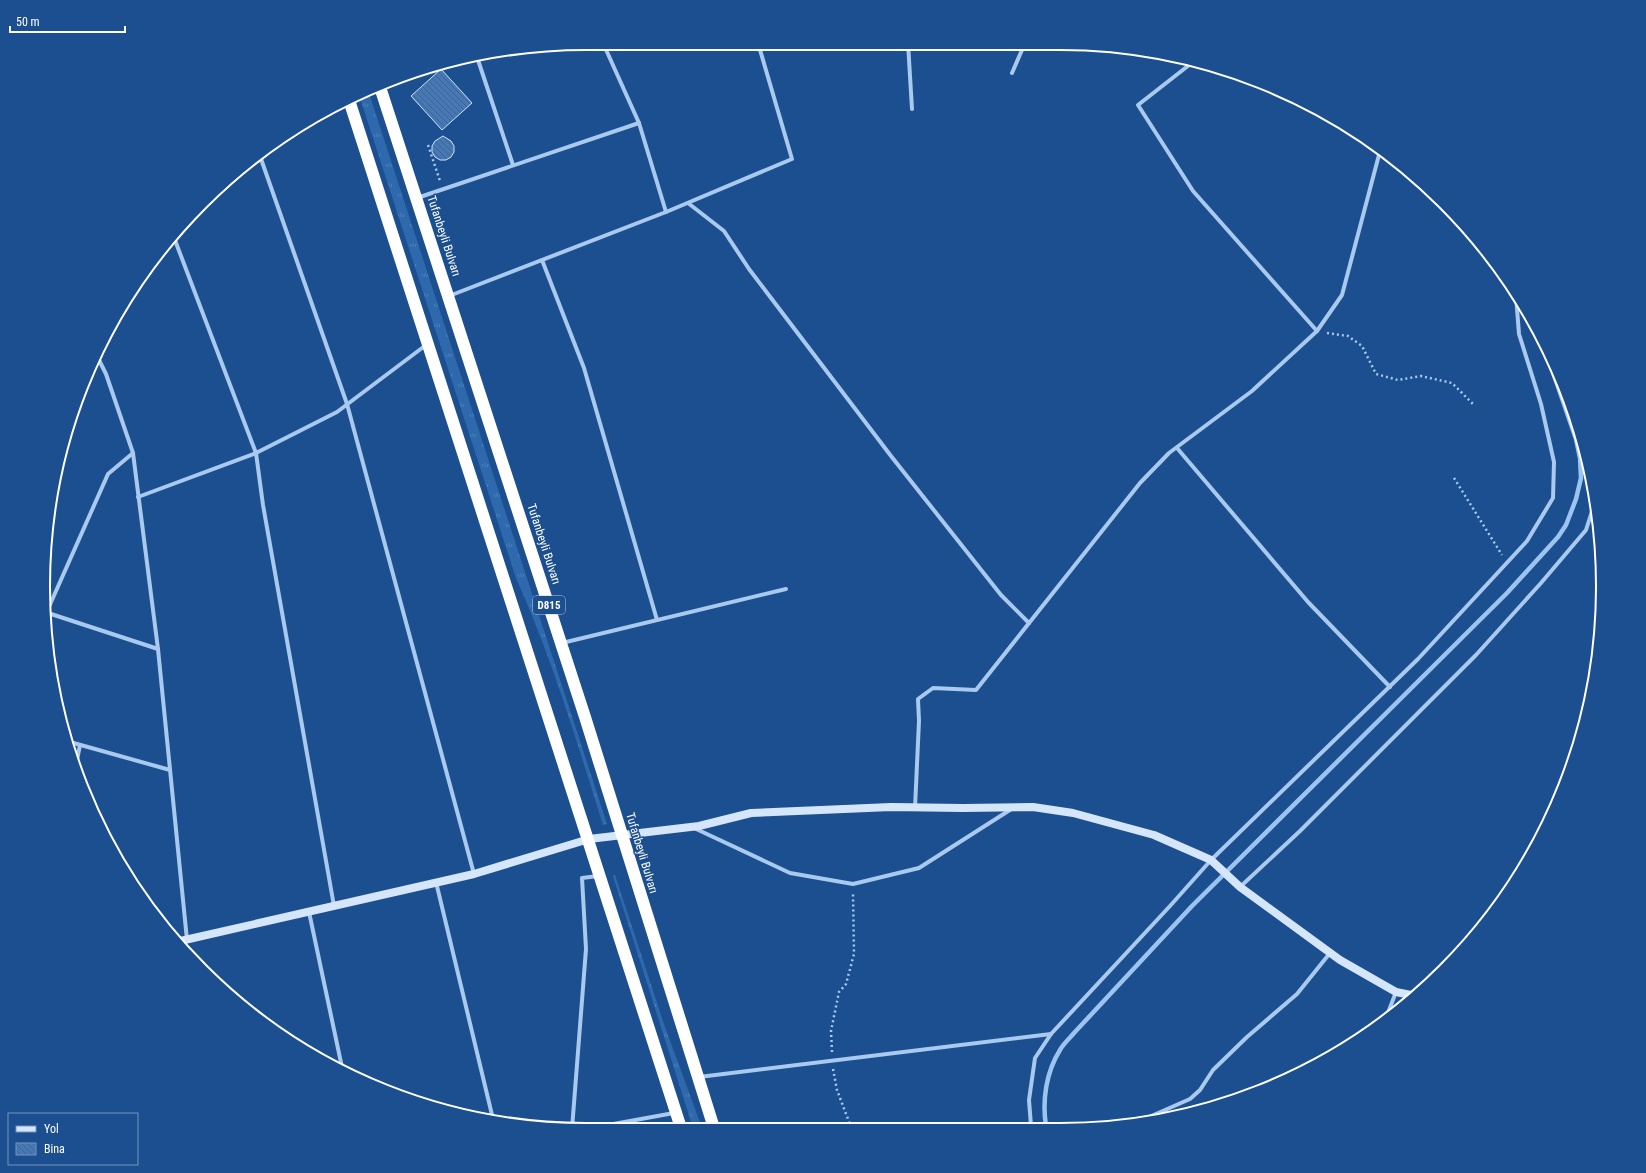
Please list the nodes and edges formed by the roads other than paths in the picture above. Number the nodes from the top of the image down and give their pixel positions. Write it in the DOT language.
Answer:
graph roads {
  1 [pos="606,50"];
  2 [pos="760,50"];
  3 [pos="908,50"];
  4 [pos="1022,50"];
  5 [pos="478,61"];
  6 [pos="1188,66"];
  7 [pos="1012,73"];
  8 [pos="381,91"];
  9 [pos="350,104"];
  10 [pos="912,109"];
  11 [pos="639,123"];
  12 [pos="1379,156"];
  13 [pos="261,160"];
  14 [pos="513,166"];
  15 [pos="416,198"];
  16 [pos="688,203"];
  17 [pos="666,212"];
  18 [pos="176,242"];
  19 [pos="542,260"];
  20 [pos="449,296"];
  21 [pos="1517,306"];
  22 [pos="1317,331"];
  23 [pos="428,344"];
  24 [pos="100,361"];
  25 [pos="347,404"];
  26 [pos="1177,448"];
  27 [pos="133,453"];
  28 [pos="256,453"];
  29 [pos="138,497"];
  30 [pos="1591,515"];
  31 [pos="786,588"];
  32 [pos="50,603"];
  33 [pos="51,614"];
  34 [pos="657,620"];
  35 [pos="1029,623"];
  36 [pos="562,643"];
  37 [pos="158,650"];
  38 [pos="1390,687"];
  39 [pos="73,743"];
  40 [pos="80,745"];
  41 [pos="78,757"];
  42 [pos="170,770"];
  43 [pos="1015,807"];
  44 [pos="915,808"];
  45 [pos="692,827"];
  46 [pos="622,836"];
  47 [pos="589,839"];
  48 [pos="1213,862"];
  49 [pos="474,874"];
  50 [pos="601,876"];
  51 [pos="436,882"];
  52 [pos="1240,887"];
  53 [pos="334,906"];
  54 [pos="309,912"];
  55 [pos="187,940"];
  56 [pos="184,941"];
  57 [pos="1330,953"];
  58 [pos="1396,992"];
  59 [pos="1408,994"];
  60 [pos="1389,1009"];
  61 [pos="1050,1034"];
  62 [pos="341,1064"];
  63 [pos="697,1077"];
  64 [pos="676,1113"];
  65 [pos="492,1114"];
  66 [pos="1155,1114"];
  67 [pos="572,1123"];
  68 [pos="620,1123"];
  69 [pos="679,1123"];
  70 [pos="712,1123"];
  71 [pos="1030,1123"];
  1 -- 11 [label="street"];
  2 -- 16 [label="street"];
  3 -- 10 [label="street"];
  4 -- 7 [label="street"];
  5 -- 14 [label="street"];
  6 -- 22 [label="street"];
  8 -- 15 [label="highway, Tufanbeyli Bulvarı / D815"];
  9 -- 23 [label="highway, D815"];
  11 -- 14 [label="street"];
  11 -- 17 [label="street"];
  12 -- 22 [label="street"];
  13 -- 25 [label="street"];
  14 -- 15 [label="street"];
  15 -- 20 [label="highway, Tufanbeyli Bulvarı / D815"];
  16 -- 17 [label="street"];
  16 -- 35 [label="street"];
  17 -- 19 [label="street"];
  18 -- 28 [label="street"];
  19 -- 20 [label="street"];
  19 -- 34 [label="street"];
  20 -- 36 [label="highway, Tufanbeyli Bulvarı / D815"];
  21 -- 38 [label="street"];
  22 -- 26 [label="street"];
  23 -- 25 [label="street"];
  23 -- 47 [label="highway, D815"];
  24 -- 27 [label="street"];
  25 -- 28 [label="street"];
  25 -- 49 [label="street"];
  26 -- 35 [label="street"];
  26 -- 38 [label="street"];
  27 -- 29 [label="street"];
  27 -- 32 [label="street"];
  28 -- 29 [label="street"];
  28 -- 53 [label="street"];
  29 -- 37 [label="street"];
  30 -- 52 [label="street"];
  31 -- 34 [label="street"];
  33 -- 37 [label="street"];
  34 -- 36 [label="street"];
  35 -- 44 [label="street"];
  36 -- 46 [label="highway, Tufanbeyli Bulvarı / D815"];
  37 -- 42 [label="street"];
  38 -- 48 [label="street"];
  39 -- 40 [label="street"];
  40 -- 41 [label="street"];
  40 -- 42 [label="street"];
  42 -- 55 [label="street"];
  43 -- 44 [label="street"];
  43 -- 45 [label="street"];
  43 -- 48 [label="street"];
  44 -- 45 [label="street"];
  45 -- 46 [label="street"];
  46 -- 47 [label="street"];
  46 -- 63 [label="highway, Tufanbeyli Bulvarı / D815"];
  47 -- 49 [label="street"];
  47 -- 50 [label="highway, D815"];
  48 -- 52 [label="street"];
  48 -- 61 [label="street"];
  49 -- 51 [label="street"];
  50 -- 64 [label="highway, D815"];
  50 -- 67 [label="street"];
  51 -- 53 [label="street"];
  51 -- 65 [label="street"];
  52 -- 57 [label="street"];
  53 -- 54 [label="street"];
  54 -- 55 [label="street"];
  54 -- 62 [label="street"];
  55 -- 56 [label="street"];
  57 -- 58 [label="street"];
  57 -- 66 [label="street"];
  58 -- 59 [label="street"];
  58 -- 60 [label="street"];
  61 -- 63 [label="street"];
  61 -- 71 [label="street"];
  63 -- 70 [label="highway, Tufanbeyli Bulvarı / D815"];
  64 -- 68 [label="street"];
  64 -- 69 [label="highway, D815"];
}
